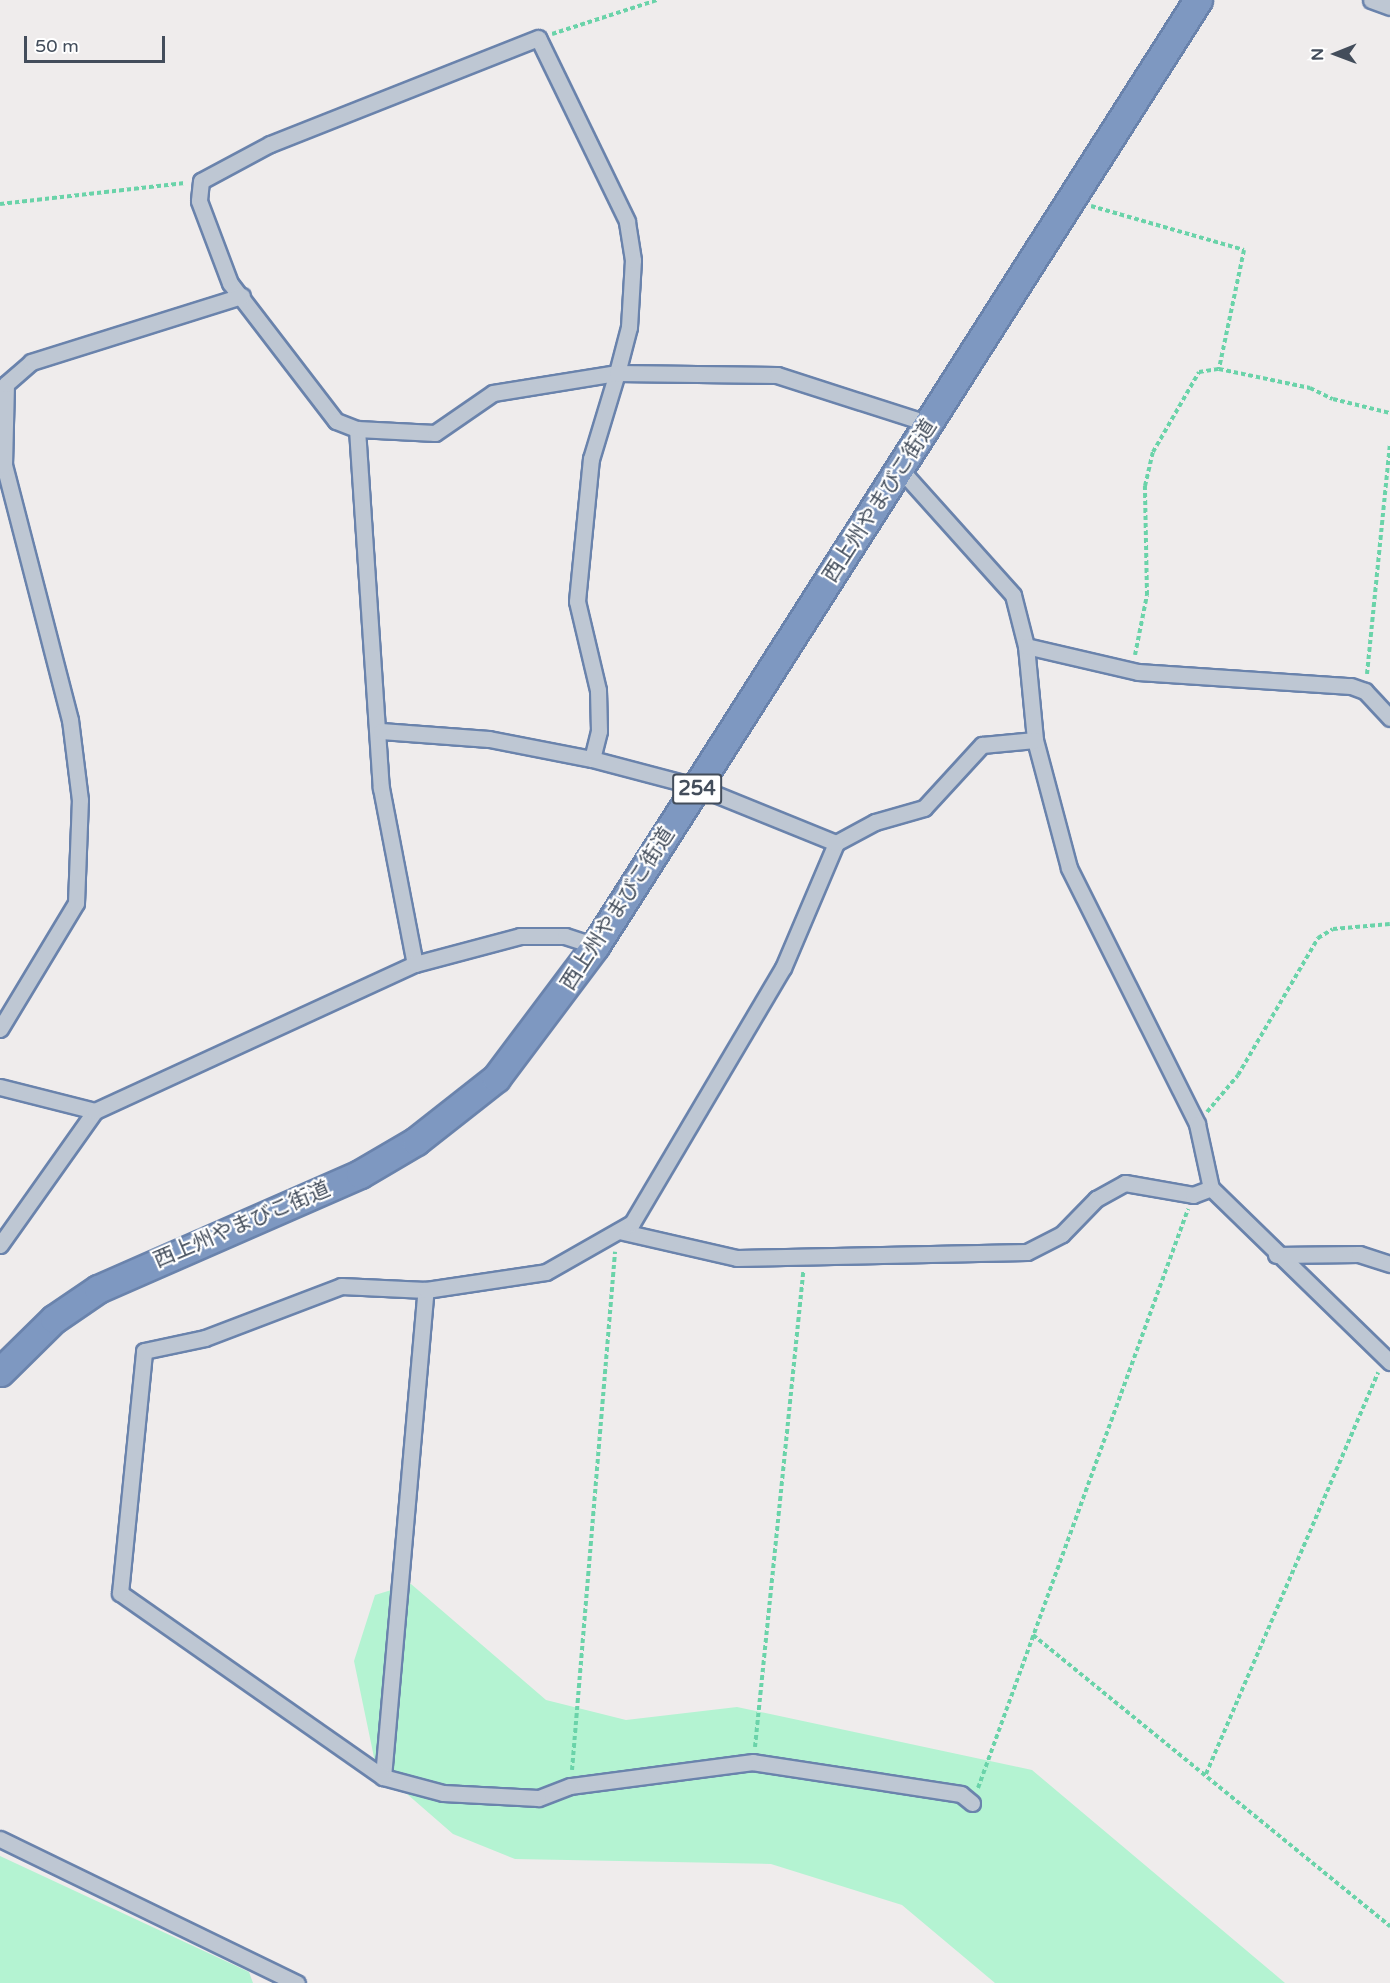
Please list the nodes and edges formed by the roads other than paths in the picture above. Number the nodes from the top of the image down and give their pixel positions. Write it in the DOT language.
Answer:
graph roads {
  1 [pos="1198,0"];
  2 [pos="1371,0"];
  3 [pos="1390,7"];
  4 [pos="242,296"];
  5 [pos="616,373"];
  6 [pos="930,424"];
  7 [pos="357,429"];
  8 [pos="900,470"];
  9 [pos="1026,646"];
  10 [pos="1390,718"];
  11 [pos="381,731"];
  12 [pos="1035,740"];
  13 [pos="592,759"];
  14 [pos="698,786"];
  15 [pos="836,843"];
  16 [pos="595,946"];
  17 [pos="415,964"];
  18 [pos="0,1029"];
  19 [pos="0,1087"];
  20 [pos="95,1111"];
  21 [pos="1211,1188"];
  22 [pos="619,1231"];
  23 [pos="0,1245"];
  24 [pos="1276,1255"];
  25 [pos="1390,1264"];
  26 [pos="426,1290"];
  27 [pos="1387,1359"];
  28 [pos="0,1372"];
  29 [pos="383,1777"];
  30 [pos="972,1803"];
  31 [pos="0,1839"];
  32 [pos="297,1983"];
  1 -- 6 [label="highway, 西上州やまびこ街道 / 254"];
  2 -- 3 [label="street"];
  4 -- 5 [label="street"];
  4 -- 7 [label="street"];
  4 -- 18 [label="street"];
  5 -- 6 [label="street"];
  5 -- 7 [label="street"];
  5 -- 13 [label="street"];
  6 -- 8 [label="highway, 西上州やまびこ街道 / 254"];
  7 -- 11 [label="street"];
  8 -- 9 [label="street"];
  8 -- 14 [label="highway, 西上州やまびこ街道 / 254"];
  9 -- 10 [label="street"];
  9 -- 12 [label="street"];
  11 -- 13 [label="street"];
  11 -- 17 [label="street"];
  12 -- 15 [label="street"];
  12 -- 21 [label="street"];
  13 -- 14 [label="street"];
  14 -- 15 [label="street"];
  14 -- 16 [label="highway, 西上州やまびこ街道 / 254"];
  15 -- 22 [label="street"];
  16 -- 17 [label="street"];
  16 -- 28 [label="highway, 西上州やまびこ街道 / 254"];
  17 -- 20 [label="street"];
  19 -- 20 [label="street"];
  20 -- 23 [label="street"];
  21 -- 22 [label="street"];
  21 -- 24 [label="street"];
  22 -- 26 [label="street"];
  24 -- 25 [label="street"];
  24 -- 27 [label="street"];
  26 -- 29 [label="street"];
  26 -- 29 [label="street"];
  29 -- 30 [label="street"];
  31 -- 32 [label="street"];
}
